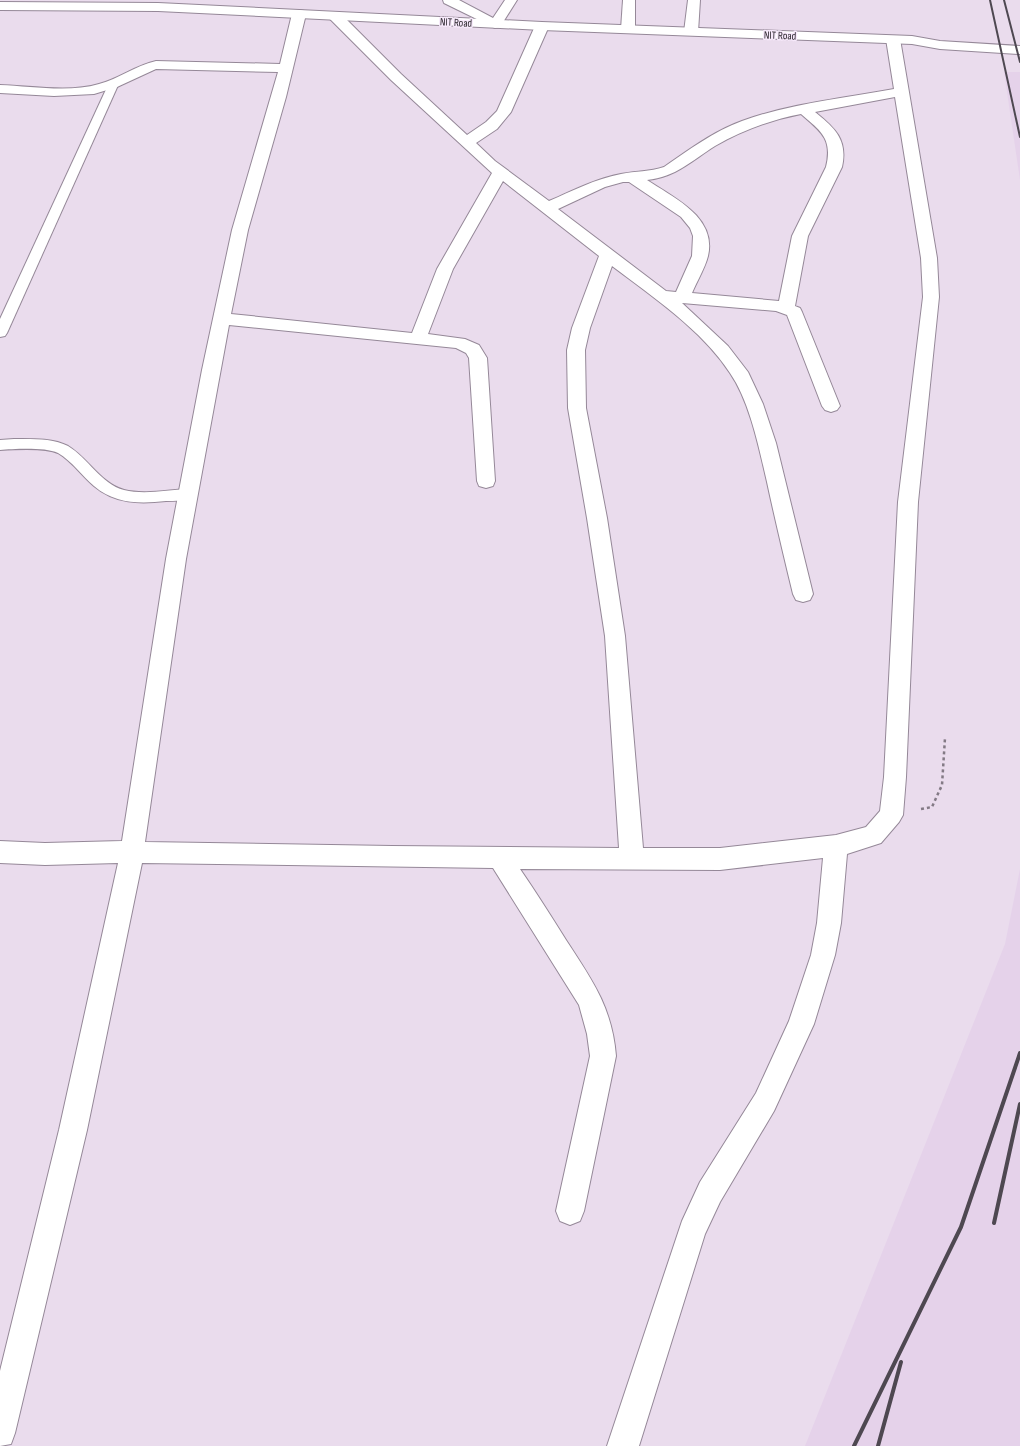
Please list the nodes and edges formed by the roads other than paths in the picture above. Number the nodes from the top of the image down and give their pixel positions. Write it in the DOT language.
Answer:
graph roads {
  1 [pos="449,0"];
  2 [pos="511,0"];
  3 [pos="628,0"];
  4 [pos="694,0"];
  5 [pos="41,3"];
  6 [pos="0,6"];
  7 [pos="299,14"];
  8 [pos="334,15"];
  9 [pos="495,24"];
  10 [pos="542,26"];
  11 [pos="628,29"];
  12 [pos="691,32"];
  13 [pos="893,39"];
  14 [pos="912,40"];
  15 [pos="1020,41"];
  16 [pos="1020,50"];
  17 [pos="286,68"];
  18 [pos="114,83"];
  19 [pos="0,89"];
  20 [pos="901,92"];
  21 [pos="803,109"];
  22 [pos="466,142"];
  23 [pos="500,172"];
  24 [pos="631,176"];
  25 [pos="547,208"];
  26 [pos="608,255"];
  27 [pos="662,296"];
  28 [pos="682,298"];
  29 [pos="786,308"];
  30 [pos="222,319"];
  31 [pos="0,332"];
  32 [pos="418,339"];
  33 [pos="831,406"];
  34 [pos="0,445"];
  35 [pos="486,481"];
  36 [pos="188,494"];
  37 [pos="803,594"];
  38 [pos="836,846"];
  39 [pos="0,852"];
  40 [pos="132,852"];
  41 [pos="500,858"];
  42 [pos="632,859"];
  43 [pos="570,1211"];
  44 [pos="0,1433"];
  45 [pos="623,1446"];
  1 -- 9 [label="street"];
  2 -- 9 [label="street"];
  3 -- 11 [label="street"];
  4 -- 12 [label="street"];
  5 -- 6 [label="street, NIT Road"];
  5 -- 7 [label="street, NIT Road"];
  7 -- 8 [label="street, NIT Road"];
  7 -- 17 [label="street"];
  8 -- 9 [label="street, NIT Road"];
  8 -- 22 [label="street"];
  9 -- 10 [label="street, NIT Road"];
  10 -- 11 [label="street, NIT Road"];
  10 -- 22 [label="street"];
  11 -- 12 [label="street, NIT Road"];
  12 -- 13 [label="street, NIT Road"];
  13 -- 14 [label="street, NIT Road"];
  13 -- 20 [label="street"];
  14 -- 15 [label="street, NIT Road"];
  14 -- 16 [label="street, NIT Road"];
  17 -- 18 [label="street"];
  17 -- 30 [label="street"];
  18 -- 19 [label="street"];
  18 -- 31 [label="lane"];
  20 -- 21 [label="street"];
  20 -- 38 [label="street"];
  21 -- 24 [label="street"];
  21 -- 29 [label="street"];
  22 -- 23 [label="street"];
  23 -- 25 [label="street"];
  23 -- 32 [label="street"];
  24 -- 25 [label="street"];
  24 -- 28 [label="street"];
  25 -- 26 [label="street"];
  26 -- 27 [label="street"];
  26 -- 42 [label="street"];
  27 -- 28 [label="street"];
  27 -- 37 [label="street"];
  28 -- 29 [label="street"];
  29 -- 33 [label="street"];
  30 -- 32 [label="street"];
  30 -- 36 [label="street"];
  32 -- 35 [label="street"];
  34 -- 36 [label="lane"];
  36 -- 40 [label="street"];
  38 -- 42 [label="street"];
  38 -- 45 [label="street"];
  39 -- 40 [label="street"];
  40 -- 41 [label="street"];
  40 -- 44 [label="street"];
  41 -- 42 [label="street"];
  41 -- 43 [label="street"];
}
